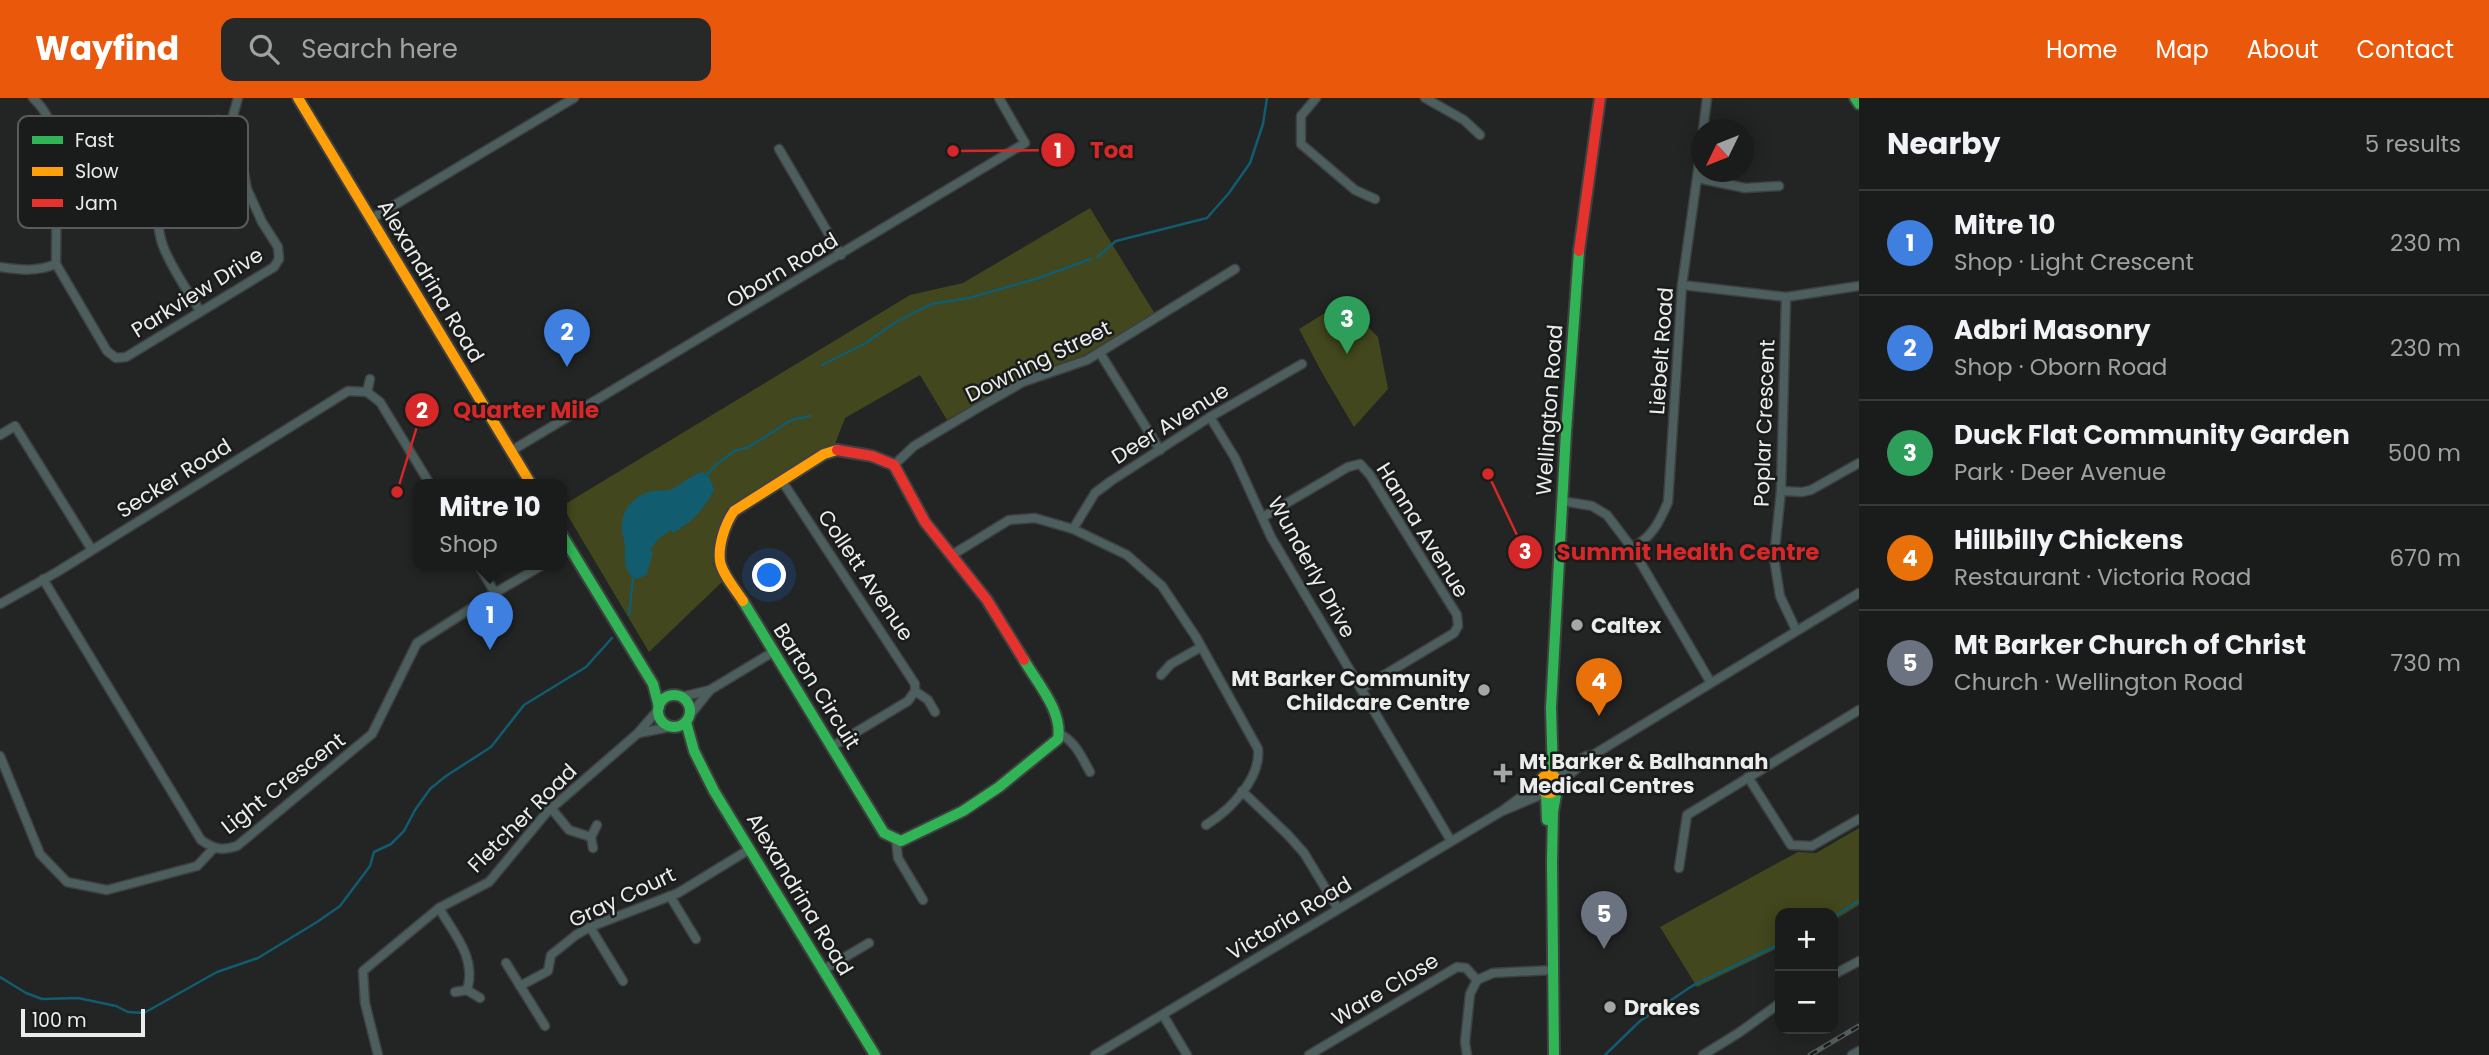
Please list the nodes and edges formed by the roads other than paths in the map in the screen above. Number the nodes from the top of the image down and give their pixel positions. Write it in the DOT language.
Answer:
graph roads {
  1 [pos="33,98"];
  2 [pos="238,98"];
  3 [pos="298,98"];
  4 [pos="574,98"];
  5 [pos="999,98"];
  6 [pos="1316,98"];
  7 [pos="1425,98"];
  8 [pos="1600,98"];
  9 [pos="1707,98"];
  10 [pos="1855,98"];
  11 [pos="1859,104"];
  12 [pos="47,116"];
  13 [pos="233,116"];
  14 [pos="1704,119"];
  15 [pos="1480,135"];
  16 [pos="779,149"];
  17 [pos="1696,182"];
  18 [pos="1716,182"];
  19 [pos="1779,186"];
  20 [pos="248,190"];
  21 [pos="1375,199"];
  22 [pos="371,219"];
  23 [pos="56,228"];
  24 [pos="158,228"];
  25 [pos="841,255"];
  26 [pos="56,264"];
  27 [pos="0,267"];
  28 [pos="1235,269"];
  29 [pos="1682,285"];
  30 [pos="1859,286"];
  31 [pos="1786,297"];
  32 [pos="200,311"];
  33 [pos="1100,354"];
  34 [pos="1302,365"];
  35 [pos="370,379"];
  36 [pos="367,392"];
  37 [pos="1210,417"];
  38 [pos="0,435"];
  39 [pos="1160,450"];
  40 [pos="511,451"];
  41 [pos="1859,463"];
  42 [pos="894,465"];
  43 [pos="426,479"];
  44 [pos="528,479"];
  45 [pos="782,481"];
  46 [pos="1781,491"];
  47 [pos="1562,501"];
  48 [pos="1263,517"];
  49 [pos="1073,529"];
  50 [pos="1632,548"];
  51 [pos="92,550"];
  52 [pos="567,553"];
  53 [pos="952,555"];
  54 [pos="482,570"];
  55 [pos="534,570"];
  56 [pos="43,579"];
  57 [pos="495,593"];
  58 [pos="1859,593"];
  59 [pos="0,604"];
  60 [pos="1796,630"];
  61 [pos="1201,647"];
  62 [pos="773,652"];
  63 [pos="1161,675"];
  64 [pos="1711,683"];
  65 [pos="653,684"];
  66 [pos="1361,689"];
  67 [pos="710,690"];
  68 [pos="915,691"];
  69 [pos="678,696"];
  70 [pos="659,709"];
  71 [pos="1859,710"];
  72 [pos="935,712"];
  73 [pos="688,718"];
  74 [pos="1550,725"];
  75 [pos="672,727"];
  76 [pos="638,734"];
  77 [pos="1060,734"];
  78 [pos="833,746"];
  79 [pos="694,751"];
  80 [pos="1593,755"];
  81 [pos="0,756"];
  82 [pos="1553,757"];
  83 [pos="1565,768"];
  84 [pos="1090,772"];
  85 [pos="1748,777"];
  86 [pos="1550,784"];
  87 [pos="1242,791"];
  88 [pos="1531,800"];
  89 [pos="551,808"];
  90 [pos="1502,811"];
  91 [pos="1546,812"];
  92 [pos="1859,819"];
  93 [pos="597,825"];
  94 [pos="1206,825"];
  95 [pos="591,837"];
  96 [pos="896,841"];
  97 [pos="1451,841"];
  98 [pos="593,848"];
  99 [pos="213,849"];
  100 [pos="750,849"];
  101 [pos="1552,862"];
  102 [pos="1679,868"];
  103 [pos="670,896"];
  104 [pos="923,900"];
  105 [pos="439,908"];
  106 [pos="1338,909"];
  107 [pos="590,927"];
  108 [pos="696,939"];
  109 [pos="869,943"];
  110 [pos="1859,961"];
  111 [pos="506,962"];
  112 [pos="823,970"];
  113 [pos="1553,970"];
  114 [pos="1838,972"];
  115 [pos="1477,980"];
  116 [pos="623,981"];
  117 [pos="520,986"];
  118 [pos="467,990"];
  119 [pos="455,992"];
  120 [pos="480,998"];
  121 [pos="1775,1007"];
  122 [pos="1163,1014"];
  123 [pos="545,1026"];
  124 [pos="1859,1051"];
  125 [pos="378,1055"];
  126 [pos="875,1055"];
  127 [pos="1095,1055"];
  128 [pos="1187,1055"];
  129 [pos="1309,1055"];
  130 [pos="1467,1055"];
  131 [pos="1554,1055"];
  132 [pos="1703,1055"];
  133 [pos="1852,1055"];
  1 -- 12 [label="street"];
  2 -- 13 [label="street"];
  3 -- 22 [label="main road, Alexandrina Road"];
  4 -- 22 [label="street"];
  5 -- 25 [label="street, Oborn Road"];
  6 -- 21 [label="street"];
  7 -- 15 [label="street"];
  8 -- 47 [label="main road, Wellington Road"];
  9 -- 14 [label="street"];
  10 -- 11 [label="main road"];
  16 -- 25 [label="street"];
  17 -- 29 [label="street, Liebelt Road"];
  18 -- 19 [label="street"];
  20 -- 32 [label="street, Parkview Drive"];
  22 -- 40 [label="main road, Alexandrina Road"];
  23 -- 26 [label="street"];
  24 -- 32 [label="street"];
  25 -- 40 [label="street, Oborn Road"];
  26 -- 27 [label="street"];
  26 -- 32 [label="street, Parkview Drive"];
  28 -- 33 [label="street, Downing Street"];
  29 -- 31 [label="street"];
  29 -- 50 [label="street, Liebelt Road"];
  30 -- 31 [label="street"];
  31 -- 46 [label="street, Poplar Crescent"];
  33 -- 39 [label="street"];
  33 -- 42 [label="street, Downing Street"];
  34 -- 37 [label="street, Deer Avenue"];
  35 -- 36 [label="street"];
  36 -- 43 [label="street"];
  36 -- 51 [label="street, Secker Road"];
  37 -- 39 [label="street, Deer Avenue"];
  37 -- 48 [label="street, Wunderly Drive"];
  38 -- 51 [label="street"];
  39 -- 49 [label="street, Deer Avenue"];
  40 -- 44 [label="main road, Alexandrina Road"];
  41 -- 46 [label="street"];
  42 -- 45 [label="main road, Barton Circuit"];
  42 -- 53 [label="main road"];
  45 -- 62 [label="main road, Barton Circuit"];
  45 -- 68 [label="street, Collett Avenue"];
  46 -- 60 [label="street, Poplar Crescent"];
  47 -- 50 [label="street"];
  47 -- 74 [label="main road, Wellington Road"];
  48 -- 66 [label="street, Wunderly Drive"];
  48 -- 66 [label="street, Hanna Avenue"];
  49 -- 53 [label="street"];
  49 -- 61 [label="street"];
  50 -- 64 [label="street"];
  51 -- 56 [label="street, Secker Road"];
  52 -- 65 [label="main road"];
  53 -- 77 [label="main road"];
  54 -- 57 [label="street"];
  55 -- 57 [label="street"];
  56 -- 59 [label="street, Secker Road"];
  56 -- 99 [label="street, Light Crescent"];
  57 -- 99 [label="street, Light Crescent"];
  58 -- 60 [label="street, Victoria Road"];
  60 -- 64 [label="street, Victoria Road"];
  61 -- 63 [label="street"];
  61 -- 87 [label="street"];
  62 -- 67 [label="street"];
  62 -- 78 [label="main road, Barton Circuit"];
  64 -- 80 [label="street, Victoria Road"];
  65 -- 69 [label="main road"];
  65 -- 70 [label="main road"];
  66 -- 97 [label="street, Wunderly Drive"];
  67 -- 69 [label="street"];
  67 -- 73 [label="street"];
  68 -- 72 [label="street, Collett Avenue"];
  68 -- 78 [label="street"];
  69 -- 70 [label="main road"];
  69 -- 73 [label="main road"];
  70 -- 75 [label="main road"];
  70 -- 76 [label="street, Fletcher Road"];
  71 -- 85 [label="street"];
  73 -- 75 [label="main road"];
  73 -- 79 [label="main road, Alexandrina Road"];
  74 -- 82 [label="main road, Wellington Road"];
  74 -- 86 [label="main road, Wellington Road"];
  75 -- 76 [label="street, Fletcher Road"];
  75 -- 79 [label="main road, Alexandrina Road"];
  76 -- 89 [label="street, Fletcher Road"];
  77 -- 84 [label="street"];
  77 -- 96 [label="main road"];
  78 -- 96 [label="main road, Barton Circuit"];
  79 -- 100 [label="main road, Alexandrina Road"];
  80 -- 83 [label="street, Victoria Road"];
  80 -- 86 [label="street, Victoria Road"];
  81 -- 99 [label="street"];
  82 -- 83 [label="main road"];
  82 -- 86 [label="main road, Wellington Road"];
  83 -- 86 [label="street, Victoria Road"];
  85 -- 92 [label="street"];
  85 -- 102 [label="street"];
  86 -- 88 [label="street, Victoria Road"];
  86 -- 90 [label="street, Victoria Road"];
  86 -- 91 [label="main road, Wellington Road"];
  86 -- 101 [label="main road, Wellington Road"];
  87 -- 94 [label="street"];
  87 -- 106 [label="street"];
  88 -- 90 [label="street, Victoria Road"];
  88 -- 91 [label="main road"];
  89 -- 95 [label="street"];
  89 -- 105 [label="street, Fletcher Road"];
  90 -- 97 [label="street, Victoria Road"];
  91 -- 101 [label="main road, Wellington Road"];
  93 -- 95 [label="street"];
  95 -- 98 [label="street"];
  96 -- 104 [label="street"];
  97 -- 106 [label="street, Victoria Road"];
  100 -- 103 [label="street, Gray Court"];
  100 -- 112 [label="main road, Alexandrina Road"];
  101 -- 113 [label="main road, Wellington Road"];
  103 -- 107 [label="street, Gray Court"];
  103 -- 108 [label="street"];
  105 -- 118 [label="street"];
  105 -- 125 [label="street, Fletcher Road"];
  106 -- 122 [label="street, Victoria Road"];
  107 -- 116 [label="street"];
  107 -- 117 [label="street, Gray Court"];
  109 -- 112 [label="street"];
  110 -- 114 [label="street"];
  111 -- 117 [label="street"];
  112 -- 126 [label="main road, Alexandrina Road"];
  113 -- 115 [label="street"];
  113 -- 131 [label="main road, Wellington Road"];
  115 -- 129 [label="street, Ware Close"];
  115 -- 130 [label="street"];
  117 -- 123 [label="street"];
  118 -- 119 [label="street"];
  118 -- 120 [label="street"];
  121 -- 132 [label="street"];
  122 -- 127 [label="street, Victoria Road"];
  122 -- 128 [label="street"];
  124 -- 133 [label="street"];
}
